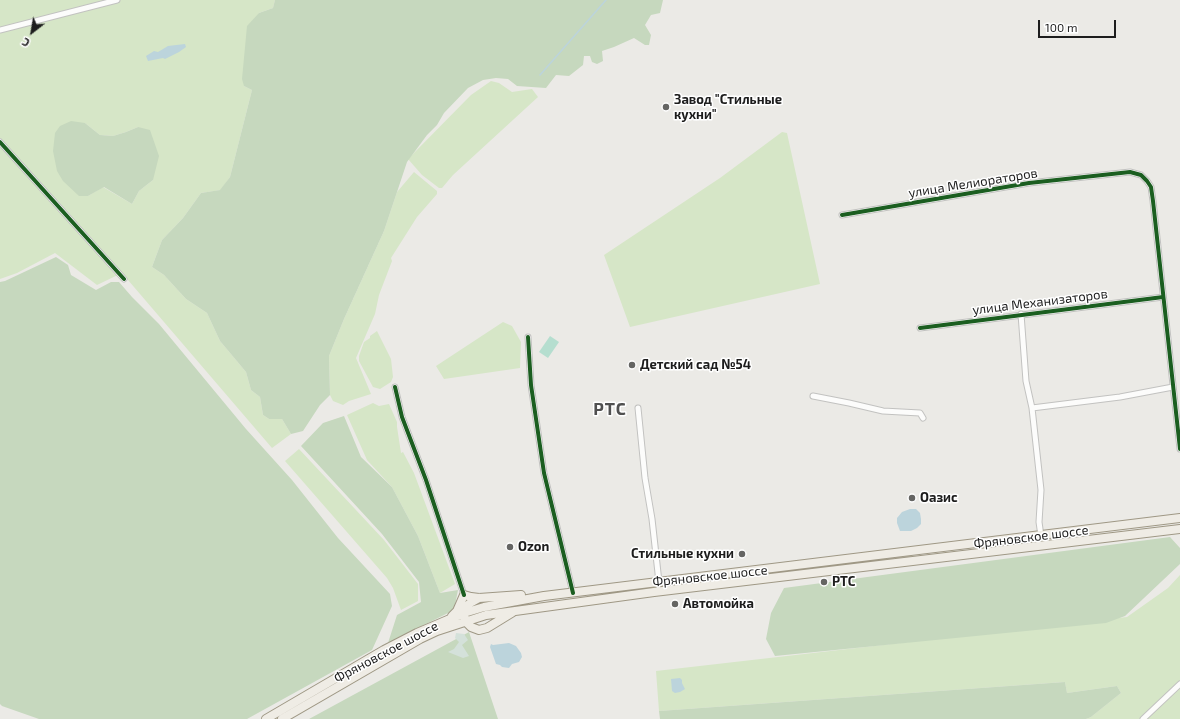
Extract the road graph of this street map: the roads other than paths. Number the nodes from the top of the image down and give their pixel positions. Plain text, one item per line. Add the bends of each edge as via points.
1 (117, 0) edge
2 (0, 30) edge
3 (0, 142) edge
4 (842, 215) dead end
5 (124, 279) dead end
6 (1163, 297) junction
7 (1022, 314) junction
8 (920, 328) dead end
9 (528, 337) dead end
10 (395, 387) dead end
11 (1172, 387) junction
12 (813, 396) dead end
13 (638, 408) dead end
14 (1032, 408) junction
15 (923, 418) dead end
16 (1180, 448) edge
17 (1180, 518) edge
18 (1180, 528) edge
19 (1040, 536) junction
20 (659, 582) junction
21 (573, 593) junction
22 (464, 595) junction
23 (544, 596) junction
24 (480, 598) junction
25 (516, 610) junction
26 (465, 617) junction
27 (447, 620) junction
28 (1180, 684) edge
29 (266, 719) edge
30 (282, 719) edge
31 (1142, 719) edge

1 - 2 street
3 - 5 street
4 - 6 street, улица Мелиораторов via 1029,183 1130,172 1141,175 1151,187
6 - 7 street, улица Механизаторов
6 - 11 street, улица Мелиораторов
7 - 8 street, улица Механизаторов
7 - 14 street via 1026,381
9 - 21 street via 531,385 544,473
10 - 22 street via 402,417
11 - 14 street via 1120,397
11 - 16 street, улица Мелиораторов
12 - 15 street via 882,411 920,413
13 - 20 street
14 - 19 street via 1041,490
17 - 19 main road, Фряновское шоссе
18 - 25 main road, Фряновское шоссе
19 - 20 main road, Фряновское шоссе
20 - 21 main road, Фряновское шоссе
21 - 23 main road, Фряновское шоссе
22 - 24 main road
22 - 26 main road
22 - 27 main road via 457,611
23 - 24 main road
23 - 26 main road, Фряновское шоссе via 484,607
24 - 26 main road via 466,607
25 - 26 main road, Фряновское шоссе
25 - 26 main road via 492,626 479,630 471,627
26 - 27 main road, Фряновское шоссе
26 - 30 main road, Фряновское шоссе
27 - 29 main road, Фряновское шоссе via 384,650
28 - 31 street

